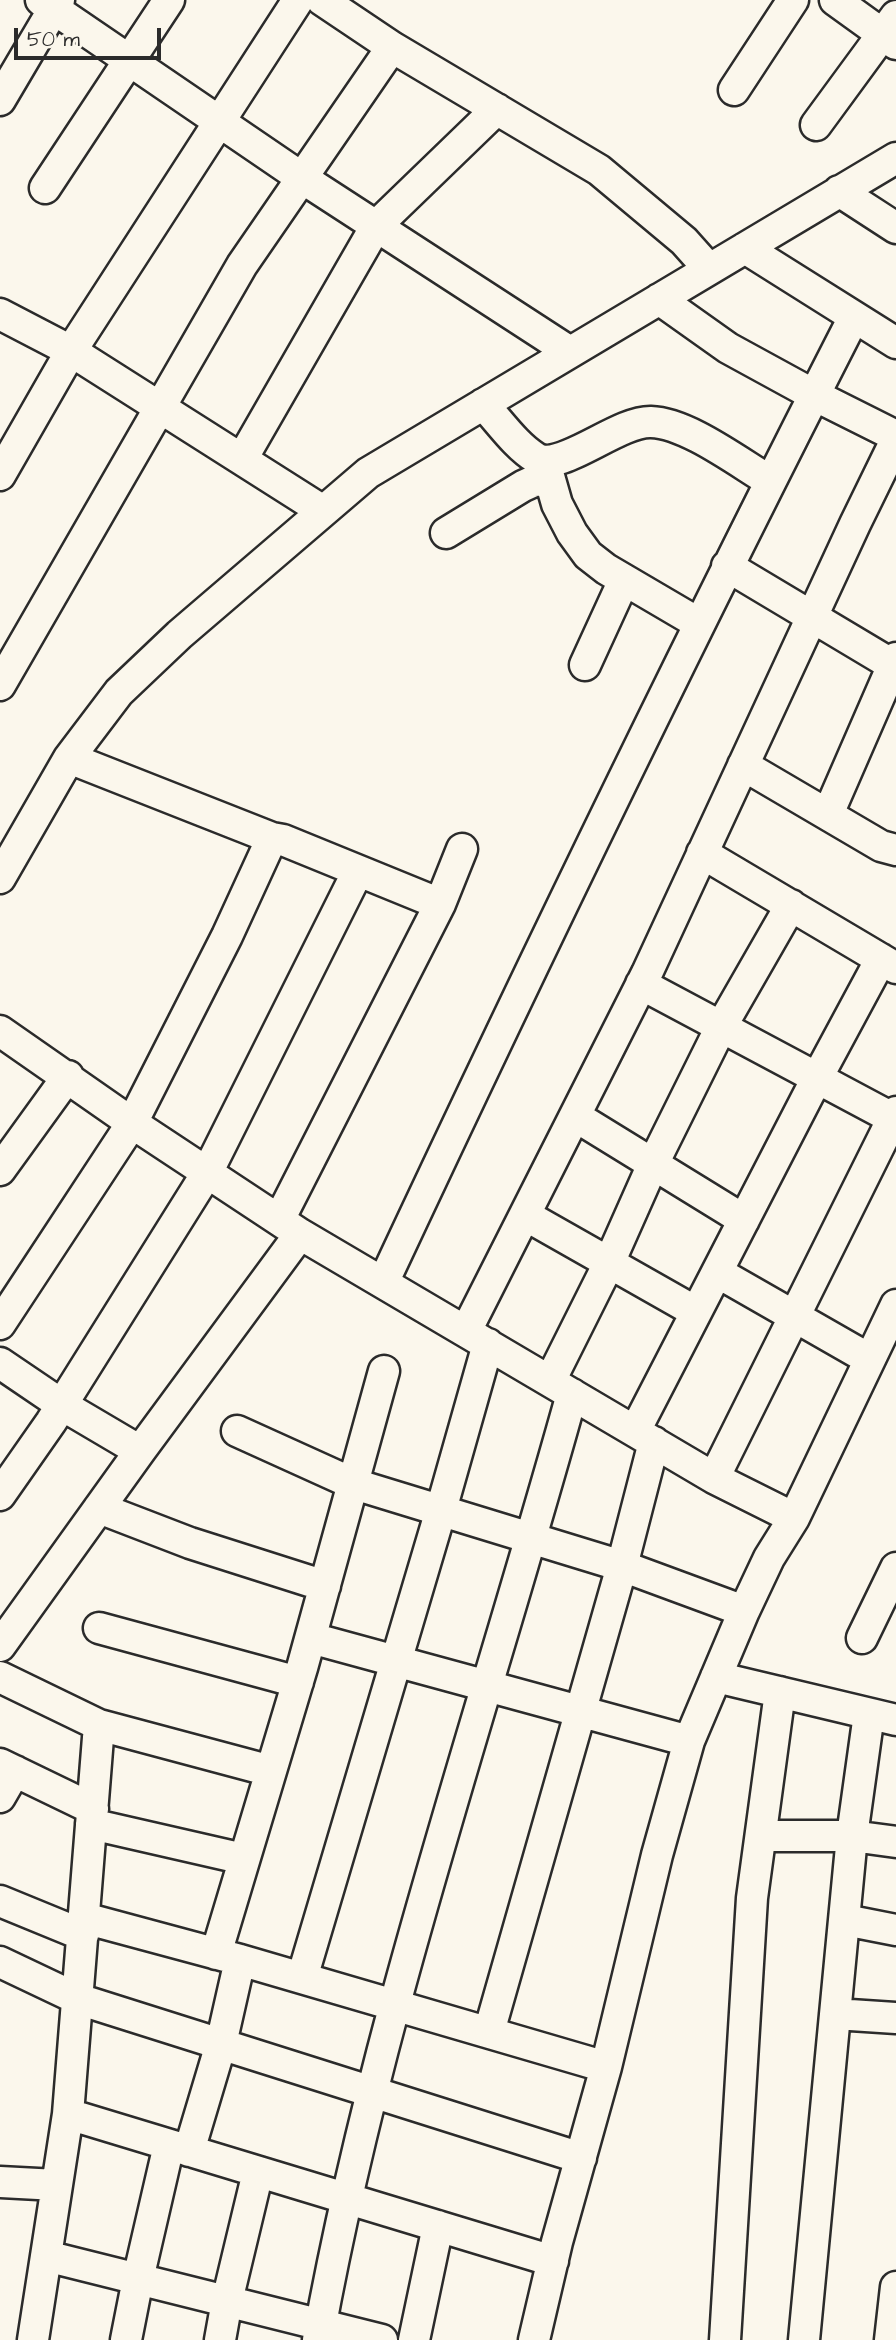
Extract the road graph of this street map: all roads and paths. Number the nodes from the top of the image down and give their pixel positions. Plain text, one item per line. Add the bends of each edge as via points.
1 (169, 0) edge
2 (298, 0) edge
3 (322, 0) edge
4 (793, 0) edge
5 (835, 0) edge
6 (52, 3) edge
7 (891, 31) edge
8 (392, 47) junction
9 (131, 61) junction
10 (734, 90) dead end
11 (0, 100) edge
12 (497, 110) junction
13 (219, 122) junction
14 (816, 125) dead end
15 (896, 158) edge
16 (302, 178) junction
17 (45, 188) dead end
18 (839, 191) junction
19 (376, 226) junction
20 (896, 228) edge
21 (746, 248) junction
22 (709, 269) junction
23 (659, 299) junction
24 (0, 314) edge
25 (854, 317) junction
26 (896, 343) edge
27 (71, 351) junction
28 (569, 352) junction
29 (814, 395) junction
30 (484, 404) junction
31 (160, 406) junction
32 (896, 438) edge
33 (242, 459) junction
34 (548, 471) junction
35 (0, 475) edge
36 (770, 481) junction
37 (323, 511) junction
38 (446, 533) dead end
39 (727, 566) junction
40 (624, 580) junction
41 (812, 616) junction
42 (698, 623) junction
43 (895, 663) edge
44 (585, 665) dead end
45 (0, 685) edge
46 (69, 758) junction
47 (743, 765) junction
48 (828, 814) junction
49 (272, 838) junction
50 (463, 849) dead end
51 (896, 850) edge
52 (702, 853) junction
53 (358, 872) junction
54 (0, 878) edge
55 (440, 904) junction
56 (791, 905) junction
57 (888, 964) edge
58 (641, 984) junction
59 (722, 1027) junction
60 (0, 1031) edge
61 (68, 1076) junction
62 (817, 1078) junction
63 (575, 1116) junction
64 (895, 1117) edge
65 (132, 1123) junction
66 (653, 1164) junction
67 (0, 1170) edge
68 (207, 1173) junction
69 (525, 1215) junction
70 (744, 1220) junction
71 (290, 1227) junction
72 (609, 1263) junction
73 (717, 1272) junction
74 (383, 1283) junction
75 (896, 1305) edge
76 (696, 1312) junction
77 (795, 1315) junction
78 (0, 1324) edge
79 (477, 1338) junction
80 (869, 1359) junction
81 (0, 1363) edge
82 (384, 1371) dead end
83 (561, 1387) junction
84 (62, 1405) junction
85 (237, 1431) dead end
86 (645, 1436) junction
87 (140, 1451) junction
88 (714, 1478) junction
89 (354, 1484) junction
90 (0, 1495) edge
91 (99, 1508) junction
92 (441, 1510) junction
93 (794, 1518) junction
94 (533, 1537) junction
95 (622, 1566) junction
96 (896, 1567) edge
97 (325, 1586) junction
98 (744, 1611) junction
99 (99, 1628) dead end
100 (310, 1638) junction
101 (862, 1638) dead end
102 (0, 1646) edge
103 (395, 1662) junction
104 (0, 1677) edge
105 (716, 1677) junction
106 (298, 1682) junction
107 (486, 1686) junction
108 (780, 1692) junction
109 (580, 1712) junction
110 (882, 1717) edge
111 (99, 1725) junction
112 (689, 1741) junction
113 (271, 1771) junction
114 (5, 1777) edge
115 (92, 1816) junction
116 (761, 1836) junction
117 (852, 1836) junction
118 (896, 1842) edge
119 (244, 1860) junction
120 (0, 1900) edge
121 (845, 1920) junction
122 (83, 1926) junction
123 (896, 1930) edge
124 (228, 1957) junction
125 (0, 1962) edge
126 (302, 1978) junction
127 (78, 1999) junction
128 (395, 2005) junction
129 (835, 2014) junction
130 (896, 2018) edge
131 (489, 2032) junction
132 (221, 2044) junction
133 (607, 2067) junction
134 (372, 2092) junction
135 (68, 2114) junction
136 (179, 2148) junction
137 (581, 2158) junction
138 (258, 2172) junction
139 (0, 2182) edge
140 (57, 2185) junction
141 (346, 2198) junction
142 (438, 2226) junction
143 (46, 2256) junction
144 (553, 2261) junction
145 (138, 2279) junction
146 (896, 2287) edge
147 (227, 2301) junction
148 (320, 2332) edge
149 (33, 2340) edge
150 (126, 2340) edge
151 (220, 2340) edge
152 (382, 2340) edge
153 (414, 2340) edge
154 (534, 2340) edge
155 (725, 2340) edge
156 (804, 2340) edge
157 (890, 2340) edge

1 - 9 street
2 - 13 street
3 - 8 street
4 - 10 street
5 - 7 street
6 - 9 street
6 - 11 street
7 - 14 street
8 - 12 street
8 - 16 street
9 - 13 street
9 - 17 street
12 - 19 street
12 - 22 street via 599,170
13 - 16 street
13 - 27 street
15 - 18 street
16 - 19 street
16 - 31 street via 242,265
18 - 20 street
18 - 21 street
19 - 28 street
19 - 33 street
21 - 22 street
21 - 25 street
22 - 23 street
23 - 28 street
23 - 29 street via 728,348
24 - 27 street
25 - 26 street
25 - 29 street
27 - 31 street
27 - 35 street
28 - 30 street
29 - 32 street
29 - 36 street
30 - 34 street
30 - 37 street via 368,473
31 - 33 street
31 - 45 street
32 - 41 street
33 - 37 street
34 - 36 street via 617,430 651,422 677,426
34 - 38 street
34 - 40 street via 557,504 572,533 588,555
36 - 39 street
37 - 46 street via 119,692
39 - 41 street
39 - 42 street
40 - 42 street
40 - 44 street
41 - 43 street
41 - 47 street
42 - 74 street
43 - 48 street
46 - 49 street
46 - 54 street
47 - 48 street
47 - 52 street
48 - 51 street
49 - 53 street
49 - 65 street via 228,936
50 - 55 street
52 - 56 street
52 - 58 street
53 - 55 street
53 - 68 street
55 - 71 street
56 - 57 street
56 - 59 street
57 - 62 street
58 - 59 street
58 - 63 street
59 - 62 street
59 - 66 street
60 - 61 street
61 - 65 street
61 - 67 street
62 - 64 street
62 - 70 street
63 - 66 street
63 - 69 street
64 - 77 street
65 - 68 street
65 - 78 street
66 - 70 street
66 - 72 street
68 - 71 street
68 - 84 street
69 - 72 street
69 - 79 street
70 - 73 street
71 - 74 street
71 - 87 street
72 - 76 street
72 - 83 street
73 - 76 street
73 - 77 street
74 - 79 street
75 - 80 street
76 - 86 street
77 - 80 street
77 - 88 street
79 - 83 street
79 - 92 street
80 - 93 street
81 - 84 street
82 - 89 street
83 - 86 street
83 - 94 street
84 - 87 street
84 - 90 street
85 - 89 street
86 - 88 street
86 - 95 street
87 - 91 street
88 - 93 street
89 - 92 street
89 - 97 street
91 - 97 street
91 - 102 street
92 - 94 street
92 - 103 street
93 - 98 street
94 - 95 street
94 - 107 street
95 - 98 street
95 - 109 street
96 - 101 street
97 - 100 street
98 - 105 street
99 - 106 street
100 - 103 street
100 - 106 street
103 - 107 street
103 - 126 street
104 - 111 street
105 - 108 street
105 - 112 street
106 - 113 street
107 - 109 street
107 - 128 street
108 - 110 street
108 - 116 street
109 - 112 street
109 - 131 street
110 - 117 street
111 - 113 street
111 - 115 street
112 - 133 street
113 - 119 street
114 - 115 street
115 - 119 street
115 - 122 street
116 - 117 street
116 - 155 street via 752,1898
117 - 118 street
117 - 121 street
119 - 124 street
120 - 122 street
121 - 123 street
121 - 129 street
122 - 124 street
122 - 127 street
124 - 126 street
124 - 132 street
125 - 127 street
126 - 128 street
127 - 132 street
127 - 135 street
128 - 131 street
128 - 134 street
129 - 130 street
129 - 156 street
131 - 133 street
132 - 134 street
132 - 136 street
133 - 137 street
134 - 137 street
134 - 141 street
135 - 136 street
135 - 140 street
136 - 138 street
136 - 145 street
137 - 144 street
138 - 141 street
138 - 147 street
139 - 140 street
140 - 143 street
141 - 142 street
141 - 148 street
142 - 144 street
142 - 153 street
143 - 145 street
143 - 149 street
144 - 154 street
145 - 147 street
145 - 150 street
146 - 157 street
147 - 148 street
147 - 151 street
148 - 152 street

